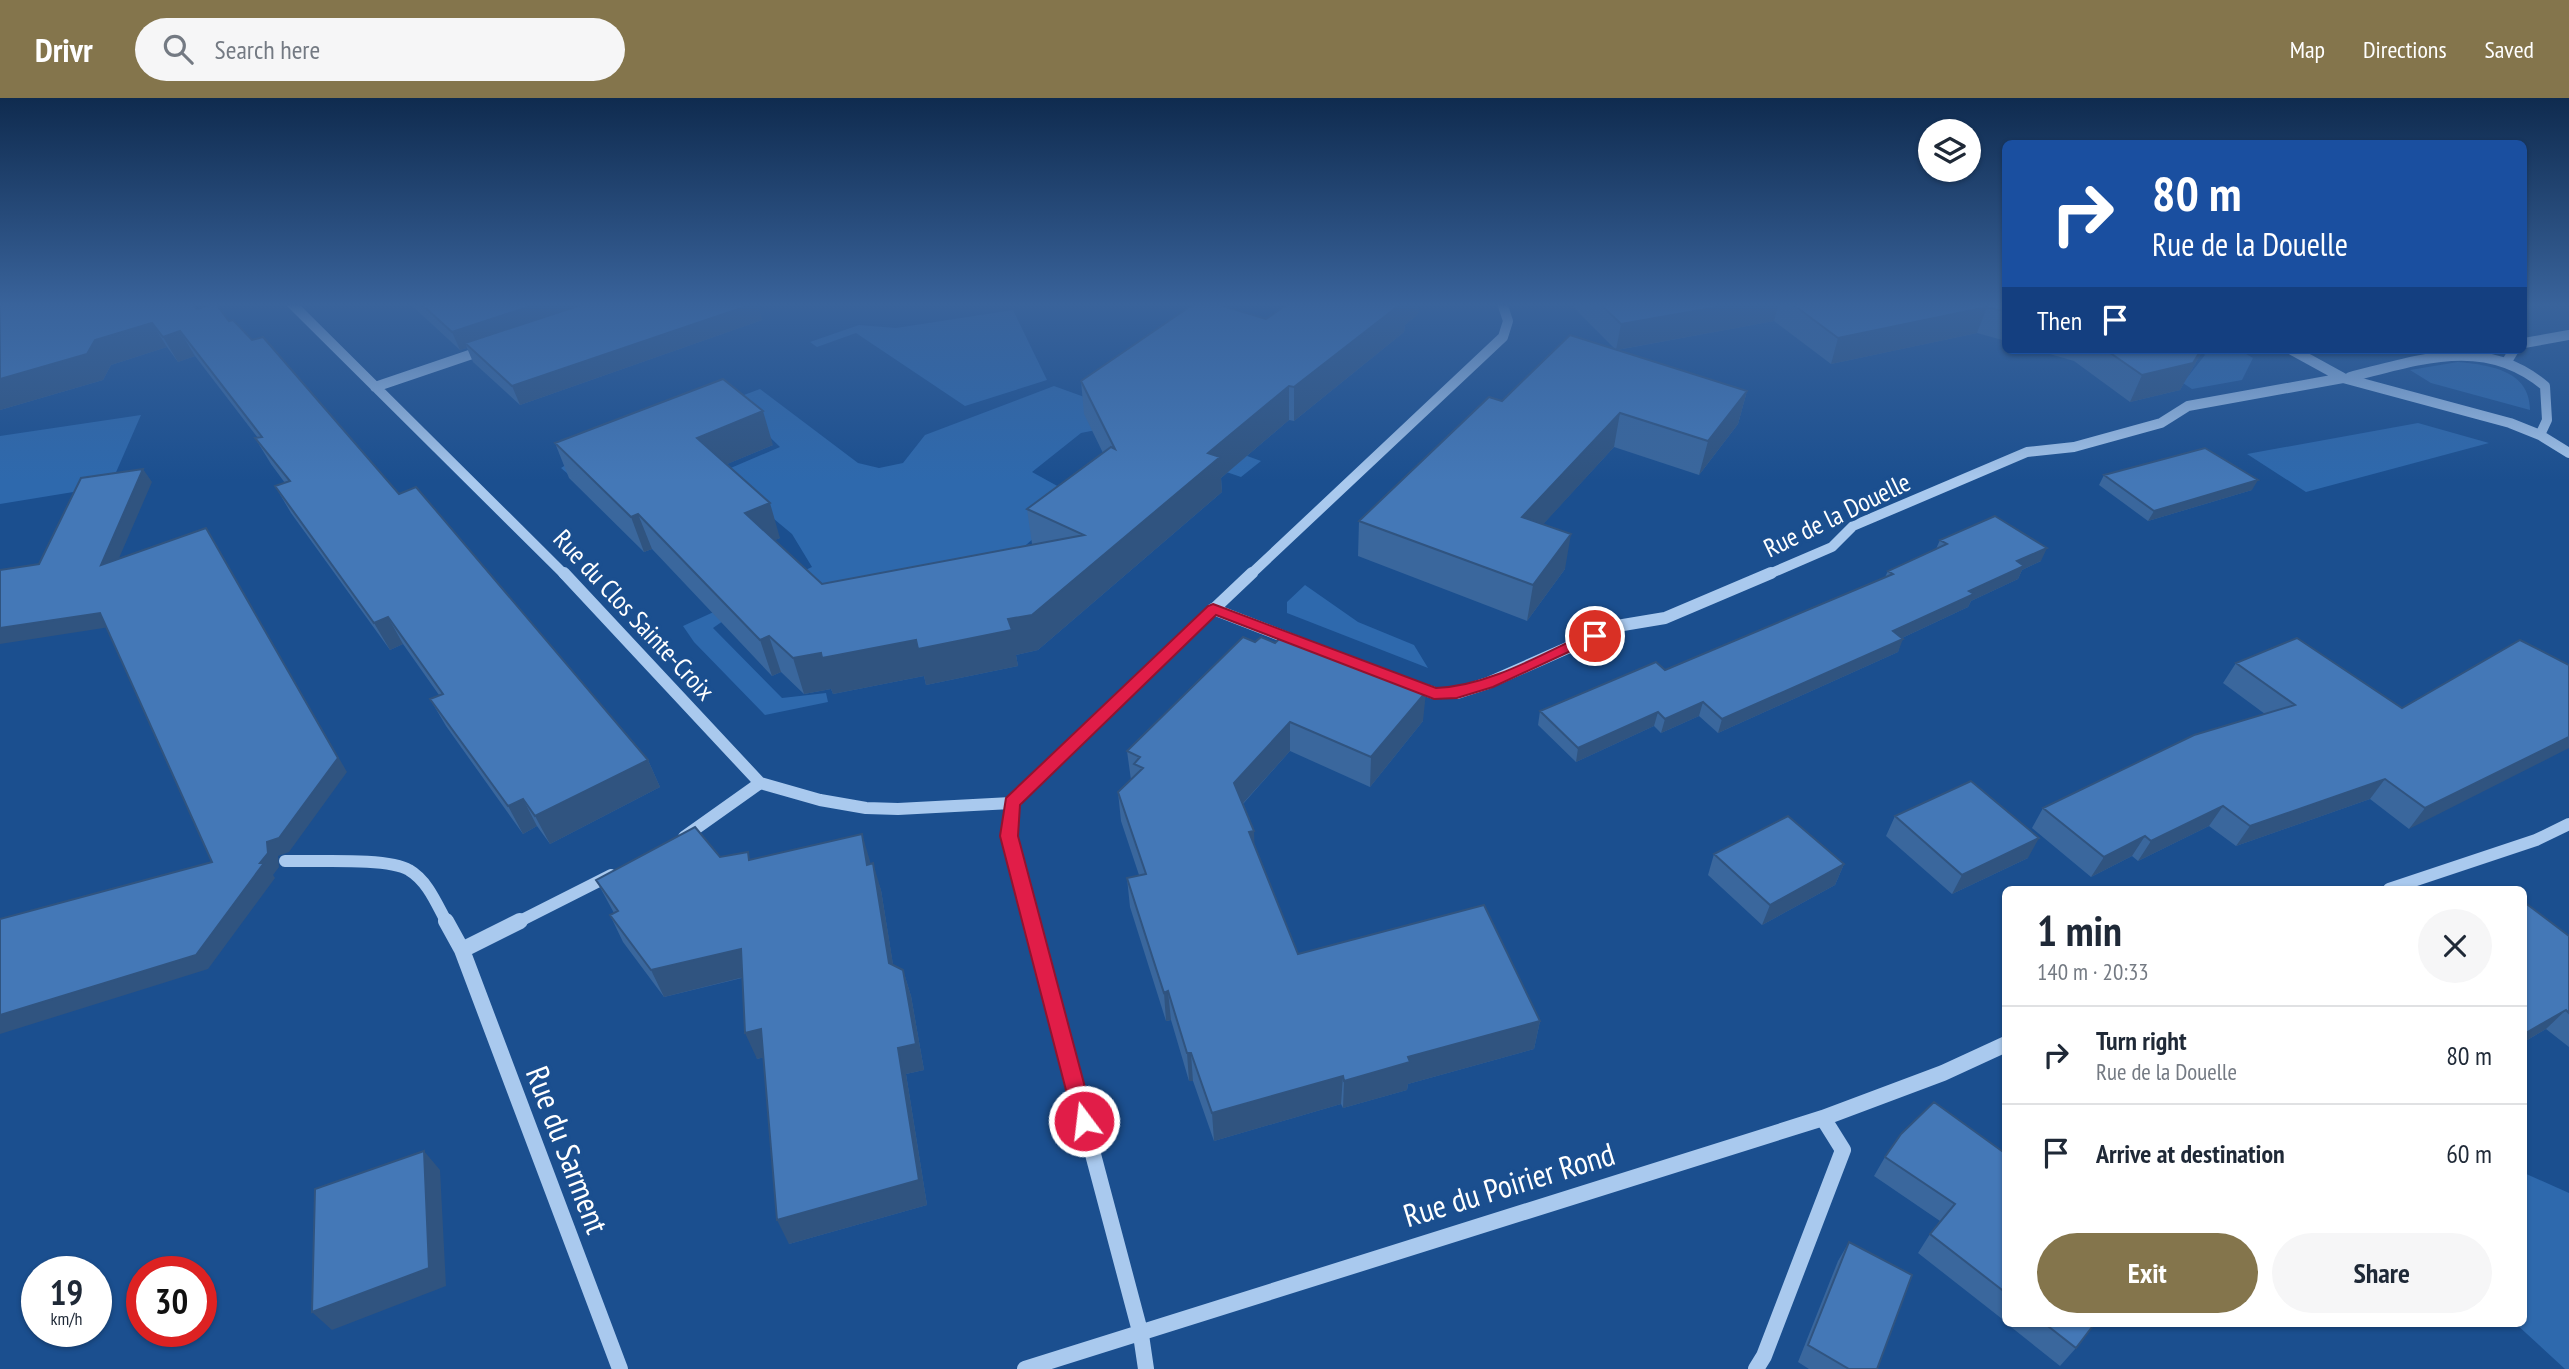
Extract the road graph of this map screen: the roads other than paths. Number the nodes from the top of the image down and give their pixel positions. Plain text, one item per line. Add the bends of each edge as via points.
1 (350, 362) edge
2 (448, 362) edge
3 (1476, 362) edge
4 (2314, 362) edge
5 (2408, 362) edge
6 (2503, 362) edge
7 (2506, 363) joint
8 (2343, 378) junction
9 (375, 387) junction
10 (2540, 435) junction
11 (2569, 453) edge
12 (1213, 609) junction
13 (1313, 648) edge
14 (1387, 677) edge
15 (760, 783) junction
16 (1012, 803) junction
17 (2569, 824) edge
18 (675, 842) edge
19 (285, 861) dead end
20 (626, 867) edge
21 (2398, 886) edge
22 (462, 950) junction
23 (2002, 1046) edge
24 (1823, 1118) junction
25 (1141, 1335) junction
26 (620, 1369) edge
27 (1025, 1369) edge
28 (1146, 1369) edge
29 (1756, 1369) edge

1 - 9 street, Rue du Clos Sainte-Croix
2 - 9 street
3 - 12 street
4 - 8 street
5 - 8 street
6 - 7 street
7 - 10 street via 2545,386 2547,420
8 - 10 street, Rue de la Douelle
8 - 14 street, Rue de la Douelle via 2188,407 2161,423 2074,447 2027,452 1853,526 1832,547 1665,618 1617,626 1457,693 1434,694
9 - 15 street, Rue du Clos Sainte-Croix via 547,555
10 - 11 street, Rue de la Douelle
12 - 13 street
12 - 16 street
15 - 16 street, Rue du Clos Sainte-Croix via 807,798 882,809
15 - 18 street via 699,830
16 - 25 street via 1009,836
17 - 21 street via 2536,840
19 - 22 street, Rue du Sarment via 378,863 408,869 425,884
20 - 22 street
22 - 26 street, Rue du Sarment
23 - 24 street, Rue du Poirier Rond
24 - 25 street, Rue du Poirier Rond
24 - 29 street via 1843,1150
25 - 27 street, Rue du Poirier Rond
25 - 28 street

